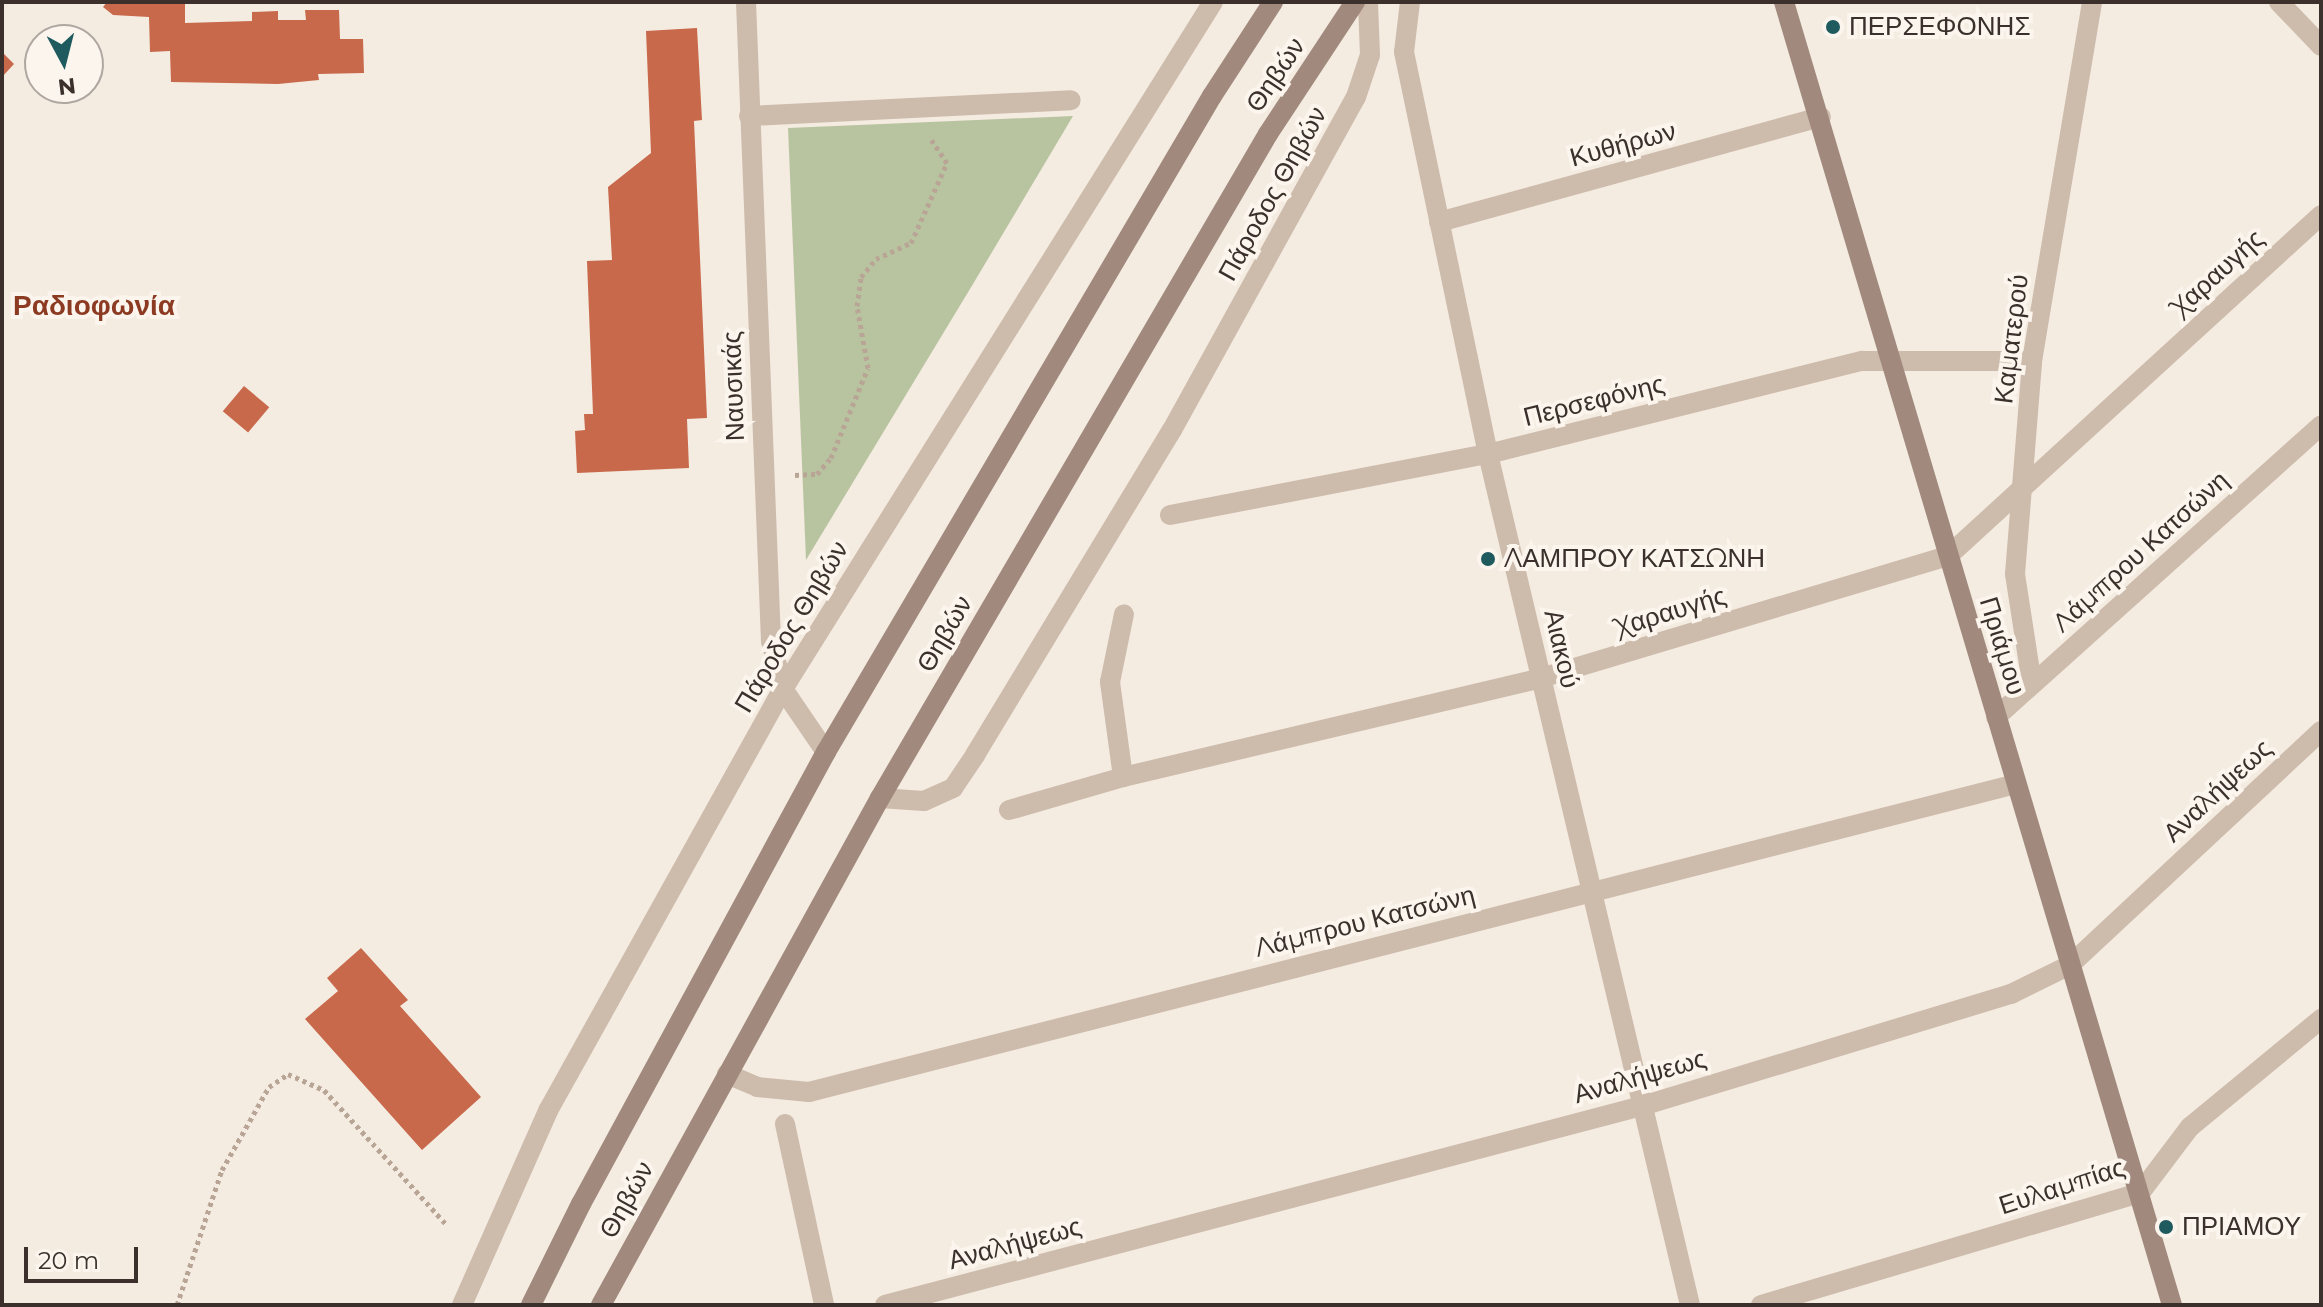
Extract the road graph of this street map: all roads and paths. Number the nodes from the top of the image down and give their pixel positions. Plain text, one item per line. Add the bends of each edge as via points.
1 (746, 2) edge
2 (1213, 2) edge
3 (1273, 2) edge
4 (1355, 2) edge
5 (1368, 2) edge
6 (1410, 2) edge
7 (1784, 2) edge
8 (2092, 2) edge
9 (2279, 2) edge
10 (2321, 46) edge
11 (1071, 100) dead end
12 (903, 108) junction
13 (749, 116) junction
14 (1821, 117) junction
15 (2321, 215) edge
16 (1439, 222) junction
17 (1888, 358) junction
18 (2032, 361) junction
19 (2321, 425) edge
20 (1488, 454) junction
21 (795, 475) dead end
22 (2024, 485) junction
23 (1170, 515) dead end
24 (1948, 556) junction
25 (1124, 614) dead end
26 (1541, 678) junction
27 (2032, 684) junction
28 (783, 689) junction
29 (1996, 717) junction
30 (2321, 731) edge
31 (826, 752) junction
32 (1123, 777) junction
33 (2016, 784) junction
34 (880, 798) junction
35 (1009, 810) dead end
36 (1593, 890) junction
37 (2070, 965) junction
38 (2321, 1019) edge
39 (727, 1074) junction
40 (1642, 1106) junction
41 (785, 1124) dead end
42 (2140, 1193) junction
43 (447, 1225) dead end
44 (177, 1305) edge
45 (462, 1305) edge
46 (531, 1305) edge
47 (601, 1305) edge
48 (824, 1305) edge
49 (885, 1305) edge
50 (1690, 1305) edge
51 (1761, 1305) edge
52 (2172, 1305) edge

1 - 13 street, Ναυσικάς
2 - 28 street, Πάροδος Θηβών
3 - 31 main road, Θηβών via 1212,96
4 - 34 main road, Θηβών via 1268,134
5 - 34 street, Πάροδος Θηβών via 1370,55 1356,97 1172,430 975,755 953,788 924,801
6 - 16 street, Αιακού via 1404,52
7 - 14 main road, Πριάμου
8 - 18 street, Καματερού
9 - 10 street
11 - 12 street
12 - 13 street
12 - 21 path via 947,163 911,243 876,259 861,277 857,306 868,368 831,458 817,474
13 - 28 street, Ναυσικάς via 771,641
14 - 16 street, Κυθήρων
14 - 17 main road, Πριάμου
15 - 22 street, Χαραυγής
16 - 20 street, Αιακού
17 - 18 street, Περσεφόνης
17 - 20 street, Περσεφόνης
17 - 24 main road, Πριάμου
18 - 22 street, Καματερού
19 - 27 street, Λάμπρου Κατσώνη
20 - 23 street, Περσεφόνης
20 - 26 street, Αιακού
22 - 24 street, Χαραυγής
22 - 27 street, Καματερού via 2015,574
24 - 26 street, Χαραυγής
24 - 29 main road, Πριάμου
25 - 32 street via 1110,682
26 - 32 street, Χαραυγής
26 - 36 street, Αιακού
27 - 29 street, Λάμπρου Κατσώνη
28 - 31 street, Ναυσικάς
28 - 45 street, Πάροδος Θηβών via 549,1109
29 - 33 main road, Πριάμου
30 - 37 street, Αναλήψεως
31 - 46 main road, Θηβών
32 - 35 street, Χαραυγής
33 - 36 street, Λάμπρου Κατσώνη
33 - 37 main road, Πριάμου
34 - 39 main road, Θηβών
36 - 39 street, Λάμπρου Κατσώνη via 809,1092 757,1087
36 - 40 street, Αιακού
37 - 40 street, Αναλήψεως via 1973,1009
37 - 42 main road, Πριάμου
38 - 42 street, Ευλαμπίας via 2190,1127
39 - 47 main road, Θηβών
40 - 49 street, Αναλήψεως
40 - 50 street, Αιακού
41 - 48 street
42 - 51 street, Ευλαμπίας
42 - 52 main road, Πριάμου
43 - 44 path via 324,1090 288,1074 269,1087 222,1170

